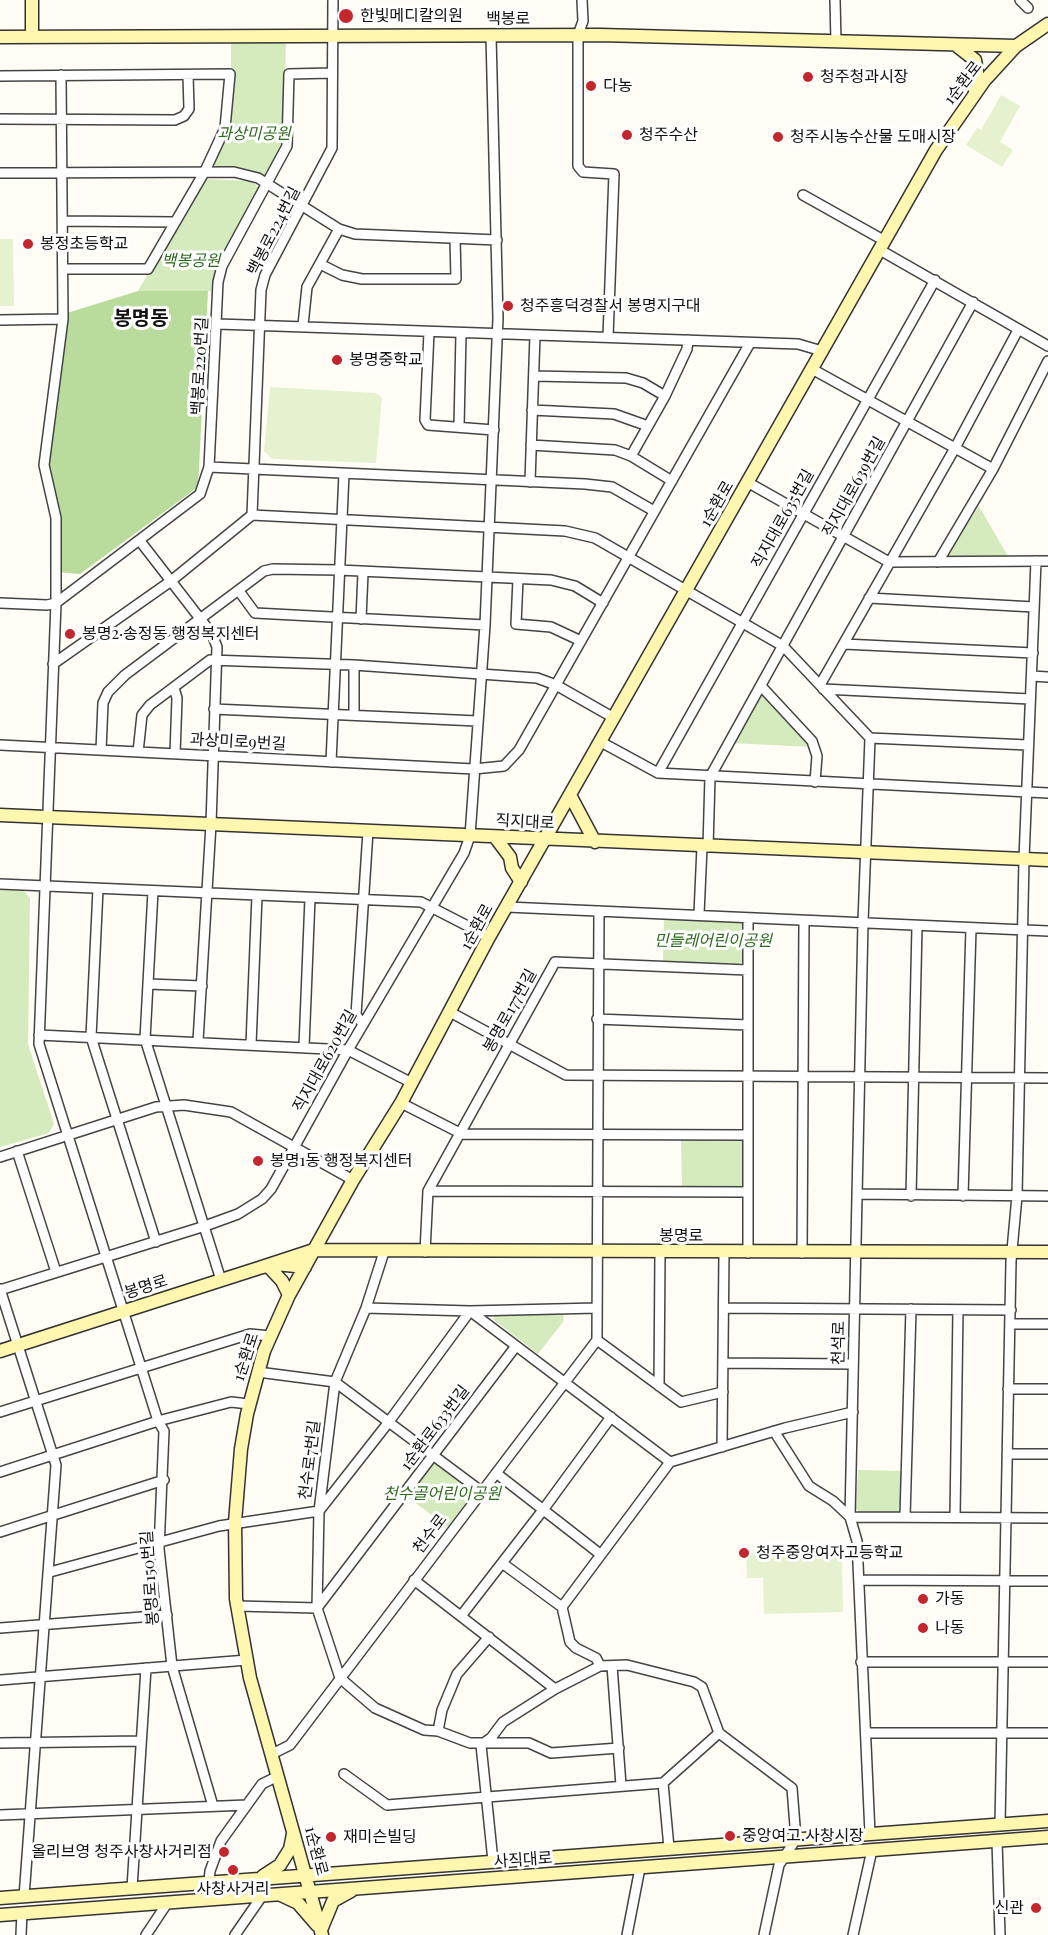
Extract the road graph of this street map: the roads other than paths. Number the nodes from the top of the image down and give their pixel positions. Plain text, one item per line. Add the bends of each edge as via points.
1 (32, 0) edge
2 (333, 0) edge
3 (582, 0) edge
4 (835, 0) edge
5 (1020, 0) edge
6 (1028, 8) dead end
7 (1048, 24) edge
8 (578, 35) junction
9 (333, 36) junction
10 (491, 36) junction
11 (0, 37) edge
12 (32, 37) junction
13 (836, 42) junction
14 (956, 45) junction
15 (1016, 46) junction
16 (333, 73) junction
17 (60, 75) junction
18 (188, 75) junction
19 (0, 76) edge
20 (974, 93) junction
21 (0, 119) edge
22 (62, 119) junction
23 (205, 171) junction
24 (0, 173) edge
25 (63, 173) junction
26 (267, 183) junction
27 (802, 195) dead end
28 (304, 204) junction
29 (63, 221) junction
30 (175, 222) junction
31 (339, 229) junction
32 (455, 239) junction
33 (497, 240) junction
34 (883, 246) junction
35 (320, 264) junction
36 (63, 269) junction
37 (935, 280) junction
38 (973, 302) junction
39 (63, 319) junction
40 (0, 320) edge
41 (218, 324) junction
42 (261, 324) junction
43 (303, 325) junction
44 (1018, 330) junction
45 (429, 332) junction
46 (461, 333) junction
47 (497, 333) junction
48 (535, 335) junction
49 (608, 337) junction
50 (688, 340) junction
51 (750, 343) junction
52 (1048, 346) edge
53 (822, 351) junction
54 (1048, 361) edge
55 (812, 369) junction
56 (534, 376) junction
57 (665, 396) junction
58 (866, 399) junction
59 (532, 410) junction
60 (908, 422) junction
61 (648, 426) junction
62 (459, 427) junction
63 (494, 430) junction
64 (531, 445) junction
65 (955, 448) junction
66 (631, 456) junction
67 (209, 467) junction
68 (993, 469) junction
69 (254, 470) junction
70 (344, 474) junction
71 (492, 480) junction
72 (672, 481) junction
73 (530, 482) junction
74 (749, 483) junction
75 (654, 511) junction
76 (804, 514) junction
77 (252, 515) junction
78 (342, 520) junction
79 (490, 528) junction
80 (843, 538) junction
81 (140, 541) junction
82 (628, 558) junction
83 (1036, 561) junction
84 (1048, 561) edge
85 (889, 562) junction
86 (938, 562) junction
87 (339, 570) junction
88 (363, 573) junction
89 (487, 579) junction
90 (518, 579) junction
91 (171, 581) junction
92 (239, 591) junction
93 (685, 592) junction
94 (869, 598) junction
95 (0, 603) edge
96 (56, 603) junction
97 (603, 603) junction
98 (1034, 607) junction
99 (338, 617) junction
100 (361, 619) junction
101 (201, 621) junction
102 (742, 623) junction
103 (485, 625) junction
104 (581, 641) junction
105 (844, 644) junction
106 (783, 646) junction
107 (1033, 653) junction
108 (217, 663) junction
109 (54, 664) junction
110 (337, 665) junction
111 (354, 665) junction
112 (482, 676) junction
113 (1032, 676) junction
114 (1048, 677) edge
115 (556, 685) junction
116 (761, 686) junction
117 (821, 687) junction
118 (174, 688) junction
119 (1030, 699) junction
120 (214, 709) junction
121 (333, 713) junction
122 (354, 714) junction
123 (614, 718) junction
124 (477, 721) junction
125 (870, 738) junction
126 (601, 742) junction
127 (0, 745) edge
128 (1028, 745) junction
129 (51, 747) junction
130 (101, 750) junction
131 (138, 752) junction
132 (175, 754) junction
133 (211, 756) junction
134 (331, 762) junction
135 (474, 769) junction
136 (658, 773) junction
137 (711, 777) junction
138 (815, 782) junction
139 (867, 784) junction
140 (1026, 792) junction
141 (1048, 793) edge
142 (570, 795) junction
143 (0, 815) edge
144 (48, 817) junction
145 (211, 824) junction
146 (368, 831) junction
147 (470, 836) junction
148 (495, 837) junction
149 (545, 839) junction
150 (595, 842) junction
151 (705, 847) junction
152 (866, 852) junction
153 (1024, 859) junction
154 (1048, 860) edge
155 (522, 882) junction
156 (0, 884) edge
157 (45, 886) junction
158 (98, 889) junction
159 (153, 891) junction
160 (208, 894) junction
161 (257, 896) junction
162 (310, 898) junction
163 (362, 900) junction
164 (432, 905) junction
165 (507, 907) junction
166 (599, 911) junction
167 (699, 914) junction
168 (748, 919) junction
169 (804, 921) junction
170 (863, 922) junction
171 (917, 926) junction
172 (970, 928) junction
173 (1022, 930) junction
174 (1048, 932) edge
175 (489, 937) junction
176 (598, 964) junction
177 (748, 970) junction
178 (148, 984) junction
179 (202, 986) junction
180 (450, 1012) junction
181 (597, 1019) junction
182 (363, 1024) junction
183 (748, 1025) junction
184 (39, 1035) junction
185 (92, 1037) junction
186 (145, 1039) junction
187 (198, 1041) junction
188 (251, 1044) junction
189 (508, 1044) junction
190 (304, 1047) junction
191 (348, 1050) junction
192 (597, 1076) junction
193 (749, 1077) junction
194 (802, 1077) junction
195 (861, 1077) junction
196 (968, 1077) junction
197 (914, 1078) junction
198 (1020, 1078) junction
199 (1048, 1078) edge
200 (412, 1083) junction
201 (401, 1103) junction
202 (166, 1107) junction
203 (117, 1120) junction
204 (462, 1134) junction
205 (596, 1134) junction
206 (68, 1135) junction
207 (748, 1136) junction
208 (295, 1147) junction
209 (17, 1151) junction
210 (0, 1157) edge
211 (353, 1180) junction
212 (428, 1191) junction
213 (596, 1192) junction
214 (748, 1192) junction
215 (858, 1194) junction
216 (911, 1196) junction
217 (963, 1196) junction
218 (1017, 1196) junction
219 (1048, 1196) edge
220 (205, 1226) junction
221 (156, 1242) junction
222 (314, 1250) junction
223 (596, 1251) junction
224 (384, 1252) junction
225 (425, 1252) junction
226 (724, 1252) junction
227 (802, 1252) junction
228 (1014, 1252) junction
229 (1048, 1252) edge
230 (660, 1253) junction
231 (748, 1253) junction
232 (856, 1253) junction
233 (106, 1257) junction
234 (264, 1267) junction
235 (304, 1267) junction
236 (56, 1272) junction
237 (221, 1280) junction
238 (0, 1289) edge
239 (289, 1295) junction
240 (366, 1308) junction
241 (597, 1308) junction
242 (725, 1308) junction
243 (855, 1309) junction
244 (911, 1309) junction
245 (957, 1310) junction
246 (1011, 1310) junction
247 (470, 1311) junction
248 (124, 1312) junction
249 (1010, 1324) junction
250 (1048, 1324) edge
251 (270, 1336) junction
252 (597, 1340) junction
253 (18, 1345) junction
254 (516, 1346) junction
255 (0, 1351) edge
256 (724, 1363) junction
257 (854, 1364) junction
258 (141, 1368) junction
259 (258, 1372) junction
260 (564, 1381) junction
261 (334, 1382) junction
262 (659, 1386) junction
263 (1008, 1389) junction
264 (1048, 1389) edge
265 (723, 1392) junction
266 (36, 1401) junction
267 (249, 1404) junction
268 (0, 1412) edge
269 (853, 1412) junction
270 (611, 1417) junction
271 (158, 1421) junction
272 (388, 1423) junction
273 (774, 1431) junction
274 (722, 1447) junction
275 (1007, 1454) junction
276 (1048, 1454) edge
277 (52, 1456) junction
278 (434, 1457) junction
279 (670, 1462) junction
280 (0, 1472) edge
281 (496, 1473) junction
282 (164, 1480) junction
283 (482, 1491) junction
284 (543, 1510) junction
285 (319, 1511) junction
286 (53, 1515) junction
287 (850, 1517) junction
288 (905, 1517) junction
289 (956, 1517) junction
290 (1048, 1518) edge
291 (1006, 1519) junction
292 (235, 1522) junction
293 (0, 1532) edge
294 (159, 1540) junction
295 (600, 1554) junction
296 (502, 1563) junction
297 (50, 1572) junction
298 (414, 1580) junction
299 (858, 1580) junction
300 (1006, 1581) junction
301 (1048, 1581) edge
302 (237, 1606) junction
303 (562, 1607) junction
304 (317, 1608) junction
305 (167, 1615) junction
306 (461, 1616) junction
307 (46, 1624) junction
308 (0, 1628) edge
309 (489, 1637) junction
310 (246, 1660) junction
311 (861, 1662) junction
312 (1048, 1662) edge
313 (1004, 1663) junction
314 (172, 1666) junction
315 (600, 1666) junction
316 (612, 1666) junction
317 (146, 1668) junction
318 (42, 1677) junction
319 (339, 1678) junction
320 (0, 1680) edge
321 (555, 1689) junction
322 (438, 1731) junction
323 (719, 1733) junction
324 (866, 1733) junction
325 (1002, 1733) junction
326 (1048, 1733) edge
327 (37, 1742) junction
328 (141, 1742) junction
329 (0, 1743) edge
330 (482, 1745) junction
331 (619, 1748) junction
332 (272, 1755) junction
333 (344, 1774) dead end
334 (278, 1776) junction
335 (663, 1783) junction
336 (621, 1785) junction
337 (486, 1797) junction
338 (247, 1805) junction
339 (213, 1806) junction
340 (137, 1809) junction
341 (31, 1814) junction
342 (0, 1815) edge
343 (1048, 1821) edge
344 (1000, 1825) junction
345 (293, 1830) junction
346 (870, 1834) junction
347 (1048, 1837) edge
348 (997, 1841) junction
349 (669, 1848) junction
350 (789, 1848) junction
351 (872, 1850) junction
352 (493, 1861) junction
353 (640, 1868) junction
354 (305, 1874) junction
355 (253, 1878) junction
356 (209, 1882) junction
357 (132, 1888) junction
358 (355, 1889) junction
359 (310, 1892) junction
360 (280, 1894) junction
361 (262, 1896) junction
362 (24, 1897) junction
363 (0, 1899) edge
364 (168, 1902) junction
365 (22, 1913) junction
366 (0, 1915) edge
367 (321, 1933) edge
368 (21, 1935) edge
369 (146, 1935) edge
370 (235, 1935) edge
371 (627, 1935) edge
372 (764, 1935) edge
373 (853, 1935) edge
374 (1000, 1935) edge

1 - 12 street
2 - 9 street, 백봉로224번길
3 - 8 street via 583,21
4 - 13 street
5 - 6 street
7 - 15 street, 1순환로
8 - 10 street, 백봉로
8 - 13 street, 백봉로
8 - 49 street via 578,166 583,172 614,174
9 - 10 street, 백봉로
9 - 12 street, 백봉로
9 - 16 street, 백봉로224번길
10 - 33 street
11 - 12 street, 백봉로
13 - 14 street, 백봉로
14 - 15 street, 백봉로
14 - 20 street via 975,60
15 - 20 street, 1순환로
16 - 26 street, 백봉로220번길 via 289,75 287,146
16 - 28 street, 백봉로224번길 via 332,148
17 - 18 street
17 - 19 street
17 - 22 street, 봉명로150번길
18 - 22 street via 189,109 175,120
18 - 23 street via 230,75 225,128
20 - 34 street, 1순환로 via 936,150
21 - 22 street
22 - 25 street, 봉명로150번길
23 - 25 street
23 - 26 street via 248,174
23 - 30 street
24 - 25 street
25 - 29 street, 봉명로150번길
26 - 28 street
26 - 41 street, 백봉로220번길 via 222,266
27 - 34 street
28 - 31 street
28 - 42 street, 백봉로224번길 via 265,275
29 - 30 street
29 - 36 street, 봉명로150번길
30 - 36 street via 147,269
31 - 32 street via 371,237
31 - 35 street
32 - 33 street
32 - 35 street via 456,279 362,279
33 - 47 street
34 - 37 street
34 - 53 street, 1순환로
35 - 43 street via 307,287
36 - 39 street, 봉명로150번길
37 - 38 street
37 - 58 street, 직지대로635번길
38 - 44 street
38 - 60 street, 직지대로639번길
39 - 40 street
39 - 96 street, 봉명로150번길 via 44,465 56,518
41 - 42 street
41 - 67 street, 백봉로220번길
42 - 43 street
42 - 69 street, 백봉로224번길
43 - 45 street
44 - 52 street
44 - 65 street
45 - 46 street
45 - 62 street via 425,420 428,425
46 - 47 street
46 - 62 street
47 - 48 street
47 - 63 street
48 - 49 street
48 - 56 street
49 - 50 street
50 - 51 street
50 - 57 street
51 - 53 street via 798,344
51 - 72 street, 과상미로9번길
53 - 55 street, 1순환로
54 - 68 street
55 - 58 street
55 - 74 street, 1순환로
56 - 57 street via 626,378
56 - 59 street
57 - 61 street
58 - 60 street
58 - 76 street, 직지대로635번길
59 - 61 street via 614,414
59 - 64 street
60 - 65 street
60 - 80 street, 직지대로639번길
61 - 66 street
62 - 63 street
63 - 71 street
64 - 66 street via 603,448
64 - 73 street
65 - 68 street
65 - 85 street
66 - 72 street
67 - 69 street
67 - 81 street, 백봉로220번길 via 200,494
68 - 86 street
69 - 70 street
69 - 77 street, 백봉로224번길
70 - 71 street
70 - 78 street
71 - 73 street
71 - 79 street
72 - 75 street, 과상미로9번길
73 - 75 street via 612,487
74 - 76 street
74 - 93 street, 1순환로
75 - 82 street, 과상미로9번길
76 - 80 street
76 - 102 street, 직지대로635번길
77 - 78 street
77 - 91 street
78 - 79 street
78 - 87 street
79 - 82 street via 580,533
79 - 89 street
80 - 85 street
80 - 106 street, 직지대로639번길
81 - 91 street
81 - 96 street, 백봉로220번길
82 - 93 street
82 - 97 street, 과상미로9번길
83 - 84 street
83 - 86 street
83 - 98 street
85 - 86 street
85 - 94 street
87 - 88 street
87 - 92 street via 273,569 264,571
87 - 99 street
88 - 89 street
88 - 100 street
89 - 90 street
89 - 103 street
90 - 97 street via 563,582
90 - 104 street via 516,624 561,630
91 - 101 street
91 - 109 street
92 - 99 street via 255,613
92 - 101 street
93 - 102 street
93 - 123 street, 1순환로
94 - 98 street
94 - 105 street
95 - 96 street
96 - 109 street, 봉명로150번길
97 - 104 street, 과상미로9번길
98 - 107 street
99 - 100 street
99 - 110 street
100 - 103 street
101 - 108 street via 217,647
101 - 130 street via 125,675 108,692 102,703
102 - 106 street
102 - 136 street, 직지대로635번길
103 - 112 street
104 - 115 street, 과상미로9번길
105 - 107 street
105 - 117 street
106 - 116 street, 직지대로639번길
106 - 117 street
107 - 113 street
108 - 110 street
108 - 118 street via 210,660
108 - 120 street
109 - 129 street, 봉명로150번길
110 - 111 street
110 - 121 street
111 - 112 street
111 - 122 street
112 - 115 street via 537,678
112 - 124 street
113 - 114 street
113 - 119 street
115 - 123 street
115 - 135 street, 과상미로9번길 via 514,758 504,766
116 - 137 street, 직지대로639번길
116 - 138 street via 816,748
117 - 119 street
117 - 125 street
118 - 131 street via 150,705 142,716
118 - 132 street
119 - 128 street
120 - 121 street
120 - 133 street
121 - 122 street
121 - 134 street
122 - 124 street
123 - 126 street, 1순환로
124 - 135 street
125 - 128 street
125 - 139 street, 천석로
126 - 136 street
126 - 142 street, 1순환로
127 - 129 street, 과상미로9번길
128 - 140 street
129 - 130 street, 과상미로9번길
129 - 144 street, 봉명로150번길
130 - 131 street, 과상미로9번길
131 - 132 street, 과상미로9번길
132 - 133 street, 과상미로9번길
133 - 134 street, 과상미로9번길
133 - 145 street
134 - 135 street, 과상미로9번길
135 - 147 street
136 - 137 street
137 - 138 street
137 - 151 street, 직지대로639번길
138 - 139 street
139 - 140 street
139 - 152 street, 천석로
140 - 141 street
140 - 153 street
142 - 149 street, 1순환로
142 - 150 street
143 - 144 street, 직지대로
144 - 145 street, 직지대로
144 - 157 street, 봉명로150번길
145 - 146 street, 직지대로
145 - 160 street
146 - 147 street, 직지대로
146 - 163 street
147 - 148 street, 직지대로
147 - 164 street, 직지대로620번길
148 - 149 street, 직지대로
148 - 155 street
149 - 150 street, 직지대로
149 - 155 street, 1순환로
150 - 151 street, 직지대로
151 - 152 street, 직지대로
151 - 167 street, 직지대로639번길
152 - 153 street, 직지대로
152 - 170 street, 천석로
153 - 154 street, 직지대로
153 - 173 street
155 - 165 street, 1순환로
156 - 157 street
157 - 158 street
157 - 184 street, 봉명로150번길
158 - 159 street
158 - 185 street
159 - 160 street
159 - 178 street
160 - 161 street
160 - 179 street
161 - 162 street
161 - 188 street
162 - 163 street
162 - 190 street
163 - 164 street
163 - 182 street via 356,1015
164 - 175 street
164 - 182 street, 직지대로620번길
165 - 166 street
165 - 175 street, 1순환로
166 - 167 street
166 - 176 street
167 - 168 street
168 - 169 street
168 - 177 street
169 - 170 street
169 - 194 street
170 - 171 street
170 - 195 street, 천석로
171 - 172 street
171 - 197 street
172 - 173 street
172 - 196 street
173 - 174 street
173 - 198 street
175 - 180 street, 1순환로
176 - 177 street, 봉명로177번길
176 - 181 street
176 - 189 street, 봉명로177번길 via 555,962
177 - 183 street
178 - 179 street
178 - 186 street
179 - 187 street
180 - 189 street
180 - 200 street, 1순환로
181 - 183 street
181 - 192 street
182 - 191 street, 직지대로620번길
183 - 193 street
184 - 185 street
184 - 206 street, 봉명로150번길
185 - 186 street
185 - 203 street
186 - 187 street
186 - 202 street
187 - 188 street
188 - 190 street
189 - 192 street via 566,1075
189 - 204 street, 봉명로177번길
190 - 191 street
191 - 200 street
191 - 208 street, 직지대로620번길
192 - 193 street
192 - 205 street
193 - 194 street
193 - 207 street
194 - 195 street
194 - 227 street
195 - 197 street
195 - 215 street, 천석로
196 - 197 street
196 - 198 street
196 - 217 street
197 - 216 street
198 - 199 street
198 - 218 street
200 - 201 street, 1순환로
201 - 204 street
201 - 211 street, 1순환로
202 - 203 street
202 - 208 street via 184,1105 231,1112
202 - 220 street
203 - 206 street
203 - 221 street
204 - 205 street
204 - 212 street, 봉명로177번길
205 - 207 street
205 - 213 street
206 - 209 street
206 - 233 street, 봉명로150번길
207 - 214 street
208 - 211 street
208 - 220 street, 직지대로620번길 via 262,1199 238,1215
209 - 210 street
209 - 236 street
211 - 222 street, 1순환로
212 - 213 street
212 - 225 street, 봉명로177번길
213 - 214 street
213 - 223 street
214 - 231 street
215 - 216 street
215 - 232 street, 천석로
216 - 217 street
217 - 218 street
218 - 219 street
218 - 228 street
220 - 221 street, 직지대로620번길
220 - 237 street
221 - 233 street, 직지대로620번길
222 - 224 street, 봉명로
222 - 234 street, 봉명로
222 - 235 street, 1순환로
223 - 225 street, 봉명로
223 - 230 street, 봉명로
223 - 241 street
224 - 225 street, 봉명로
224 - 240 street, 천수로7번길
226 - 230 street, 봉명로
226 - 231 street, 봉명로
226 - 242 street
227 - 231 street, 봉명로
227 - 232 street, 봉명로
228 - 229 street, 봉명로
228 - 232 street, 봉명로
228 - 246 street
230 - 262 street
232 - 243 street, 천석로
233 - 236 street, 직지대로620번길
233 - 248 street, 봉명로150번길
234 - 235 street, 봉명로
234 - 237 street, 봉명로
234 - 239 street via 282,1281
235 - 239 street, 1순환로
236 - 238 street, 직지대로620번길
237 - 248 street, 봉명로
238 - 253 street
239 - 251 street, 1순환로
240 - 247 street
240 - 261 street, 천수로7번길
241 - 247 street
241 - 252 street
242 - 243 street
242 - 256 street
243 - 244 street
243 - 257 street, 천석로
244 - 245 street
244 - 288 street
245 - 246 street
245 - 289 street
246 - 249 street
247 - 254 street
247 - 272 street
248 - 253 street, 봉명로
248 - 258 street, 봉명로150번길
249 - 250 street
249 - 263 street
251 - 258 street via 250,1334
251 - 259 street, 1순환로
252 - 260 street, 천수로
252 - 262 street
253 - 255 street, 봉명로
253 - 266 street
254 - 260 street
254 - 278 street, 1순환로633번길
256 - 257 street
256 - 265 street
257 - 269 street, 천석로
258 - 266 street
258 - 271 street, 봉명로150번길
259 - 261 street
259 - 267 street, 1순환로
260 - 270 street
260 - 281 street, 천수로
261 - 272 street
261 - 285 street, 천수로7번길
262 - 265 street via 681,1402
263 - 264 street
263 - 275 street
265 - 274 street
266 - 268 street
266 - 277 street
267 - 271 street via 231,1402
267 - 292 street, 1순환로
269 - 273 street
269 - 287 street, 천석로
270 - 279 street
270 - 284 street
271 - 277 street
271 - 282 street, 봉명로150번길 via 164,1431
272 - 278 street
272 - 285 street
273 - 274 street
273 - 287 street via 809,1486
274 - 279 street
275 - 276 street
275 - 291 street
277 - 280 street
277 - 286 street via 56,1465
278 - 283 street
278 - 304 street, 1순환로633번길
279 - 295 street
281 - 283 street, 천수로
281 - 284 street
282 - 286 street
282 - 294 street, 봉명로150번길
283 - 298 street, 천수로
284 - 295 street
284 - 296 street
285 - 292 street
285 - 304 street, 천수로7번길
286 - 293 street
286 - 297 street
287 - 288 street
287 - 299 street, 천석로 via 857,1541
288 - 289 street
289 - 291 street
290 - 291 street
291 - 300 street
292 - 294 street
292 - 302 street, 1순환로
294 - 297 street
294 - 305 street, 봉명로150번길
295 - 303 street
296 - 303 street
296 - 306 street
297 - 307 street
298 - 306 street
298 - 319 street, 천수로
299 - 300 street
299 - 311 street, 천석로
300 - 301 street
300 - 313 street
302 - 304 street
302 - 310 street, 1순환로
303 - 315 street via 570,1641 596,1658
304 - 319 street, 천수로7번길
305 - 307 street
305 - 314 street, 봉명로150번길
306 - 309 street
307 - 308 street
307 - 318 street
309 - 321 street
309 - 322 street via 457,1674
310 - 314 street
310 - 332 street, 1순환로
311 - 313 street
311 - 324 street, 천석로
312 - 313 street
313 - 325 street
314 - 317 street
314 - 339 street, 봉명로150번길
315 - 316 street
315 - 321 street
316 - 323 street via 627,1665 702,1687
316 - 331 street
317 - 318 street
317 - 328 street
318 - 320 street
318 - 327 street
319 - 322 street via 375,1708 424,1730
319 - 332 street, 천수로 via 290,1745
321 - 330 street via 503,1722
322 - 330 street
323 - 335 street
323 - 350 street via 792,1788
324 - 325 street
324 - 346 street, 천석로
325 - 326 street
325 - 344 street
327 - 328 street
327 - 329 street
327 - 341 street
328 - 340 street
330 - 331 street via 529,1743 551,1753
330 - 337 street
331 - 336 street
332 - 334 street, 1순환로
333 - 337 street via 387,1805
334 - 338 street via 262,1784
334 - 345 street, 1순환로
335 - 336 street
335 - 349 street
336 - 337 street
337 - 352 street
338 - 339 street
338 - 356 street via 221,1841
339 - 340 street
340 - 341 street
340 - 357 street
341 - 342 street
341 - 362 street
343 - 344 street, 사직대로
344 - 346 street, 사직대로
345 - 354 street, 1순환로
345 - 355 street via 290,1849 280,1864 273,1872
346 - 350 street, 사직대로
347 - 348 street, 사직대로
348 - 351 street, 사직대로
348 - 374 street
349 - 350 street, 사직대로
349 - 352 street, 사직대로
350 - 351 street, 사직대로
350 - 353 street, 사직대로
350 - 372 street via 779,1865
351 - 373 street
352 - 354 street, 사직대로
353 - 358 street, 사직대로
353 - 371 street
354 - 355 street, 사직대로
354 - 359 street, 1순환로
355 - 356 street, 사직대로
356 - 357 street, 사직대로
357 - 362 street, 사직대로
358 - 359 street, 사직대로
358 - 367 street via 333,1901
359 - 360 street, 사직대로
359 - 367 street, 1순환로
360 - 361 street, 사직대로
360 - 367 street via 305,1909
361 - 364 street, 사직대로
361 - 370 street
362 - 363 street, 사직대로
364 - 365 street, 사직대로
364 - 369 street
365 - 366 street, 사직대로
365 - 368 street

